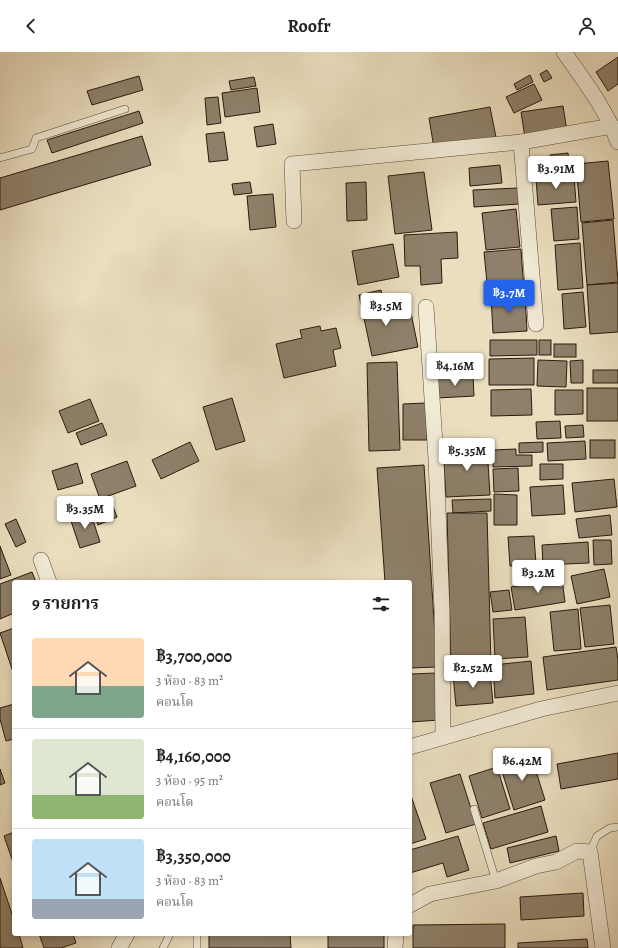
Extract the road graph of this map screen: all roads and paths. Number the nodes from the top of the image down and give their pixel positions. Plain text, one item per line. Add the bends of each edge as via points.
1 (564, 52) edge
2 (125, 109) dead end
3 (612, 126) junction
4 (521, 142) junction
5 (618, 142) edge
6 (0, 158) edge
7 (294, 221) dead end
8 (426, 307) dead end
9 (536, 324) dead end
10 (40, 560) dead end
11 (48, 580) edge
12 (618, 693) edge
13 (443, 737) junction
14 (412, 746) edge
15 (474, 809) dead end
16 (618, 827) edge
17 (590, 852) junction
18 (496, 881) junction
19 (412, 904) edge
20 (126, 936) edge
21 (169, 936) edge
22 (197, 936) edge
23 (396, 936) edge
24 (119, 948) edge
25 (163, 948) edge
26 (198, 948) edge
27 (395, 948) edge
28 (603, 948) edge

1 - 3 street
2 - 6 lane via 36,138 32,149
3 - 4 street
3 - 5 street
4 - 7 street via 292,164
4 - 9 street
8 - 13 street via 442,610
10 - 11 street
12 - 13 street via 541,709
13 - 14 street
15 - 18 lane
16 - 17 lane via 610,828 598,836
17 - 18 street via 577,851 556,862 536,866
17 - 28 street
18 - 19 street via 430,894
20 - 24 street
21 - 25 lane
22 - 26 lane
23 - 27 street

